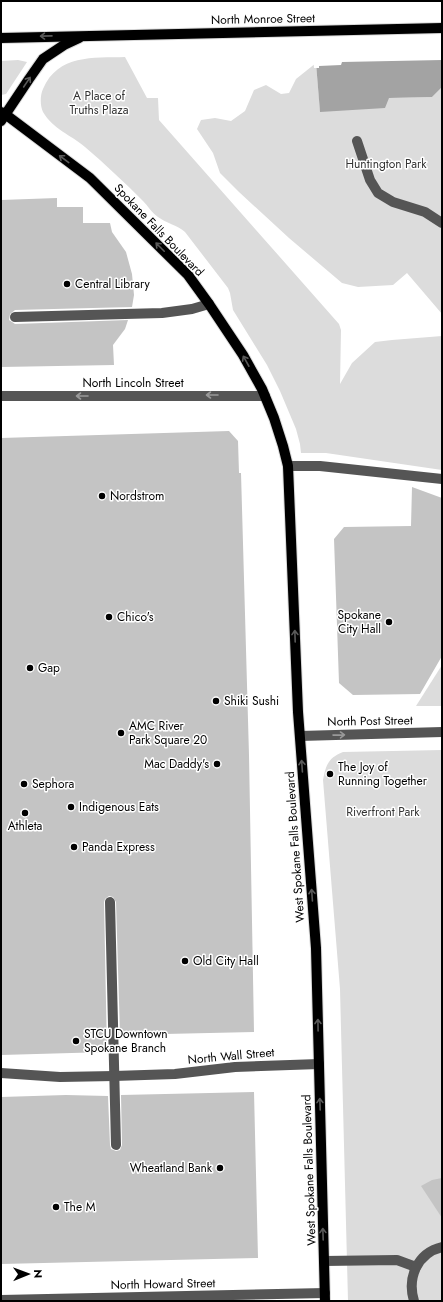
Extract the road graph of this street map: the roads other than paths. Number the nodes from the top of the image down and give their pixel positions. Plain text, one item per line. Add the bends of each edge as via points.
1 (442, 28) edge
2 (85, 35) junction
3 (1, 38) edge
4 (2, 116) edge
5 (357, 141) dead end
6 (442, 223) edge
7 (209, 304) junction
8 (15, 317) dead end
9 (1, 396) edge
10 (265, 396) junction
11 (288, 466) junction
12 (442, 479) edge
13 (442, 732) edge
14 (300, 736) junction
15 (110, 902) dead end
16 (319, 1064) junction
17 (1, 1073) edge
18 (114, 1076) junction
19 (116, 1145) dead end
20 (442, 1247) edge
21 (324, 1261) junction
22 (416, 1267) junction
23 (325, 1297) edge
24 (1, 1300) edge
25 (414, 1301) edge

1 - 2 main road, North Monroe Street
2 -> 3 main road, North Monroe Street
4 -> 2 main road, North Monroe Street via 43,59
7 -> 4 main road, Spokane Falls Boulevard via 188,275 90,178
5 - 6 street via 370,180 378,193 393,202 425,212
7 - 8 street via 162,313
10 -> 7 main road, Spokane Falls Boulevard
10 -> 9 street, North Lincoln Street
10 - 11 main road, West Spokane Falls Boulevard
11 - 12 street via 320,466
14 -> 11 main road, West Spokane Falls Boulevard
14 -> 13 street, North Post Street
16 -> 14 main road, West Spokane Falls Boulevard via 316,948
15 - 18 street
16 - 18 street, North Wall Street
21 -> 16 main road, West Spokane Falls Boulevard
17 - 18 street, North Wall Street via 60,1077
18 - 19 street
20 - 22 street via 424,1256
21 - 22 street via 397,1260
21 - 23 main road, West Spokane Falls Boulevard
22 - 25 street via 412,1279
23 - 24 street, North Howard Street

